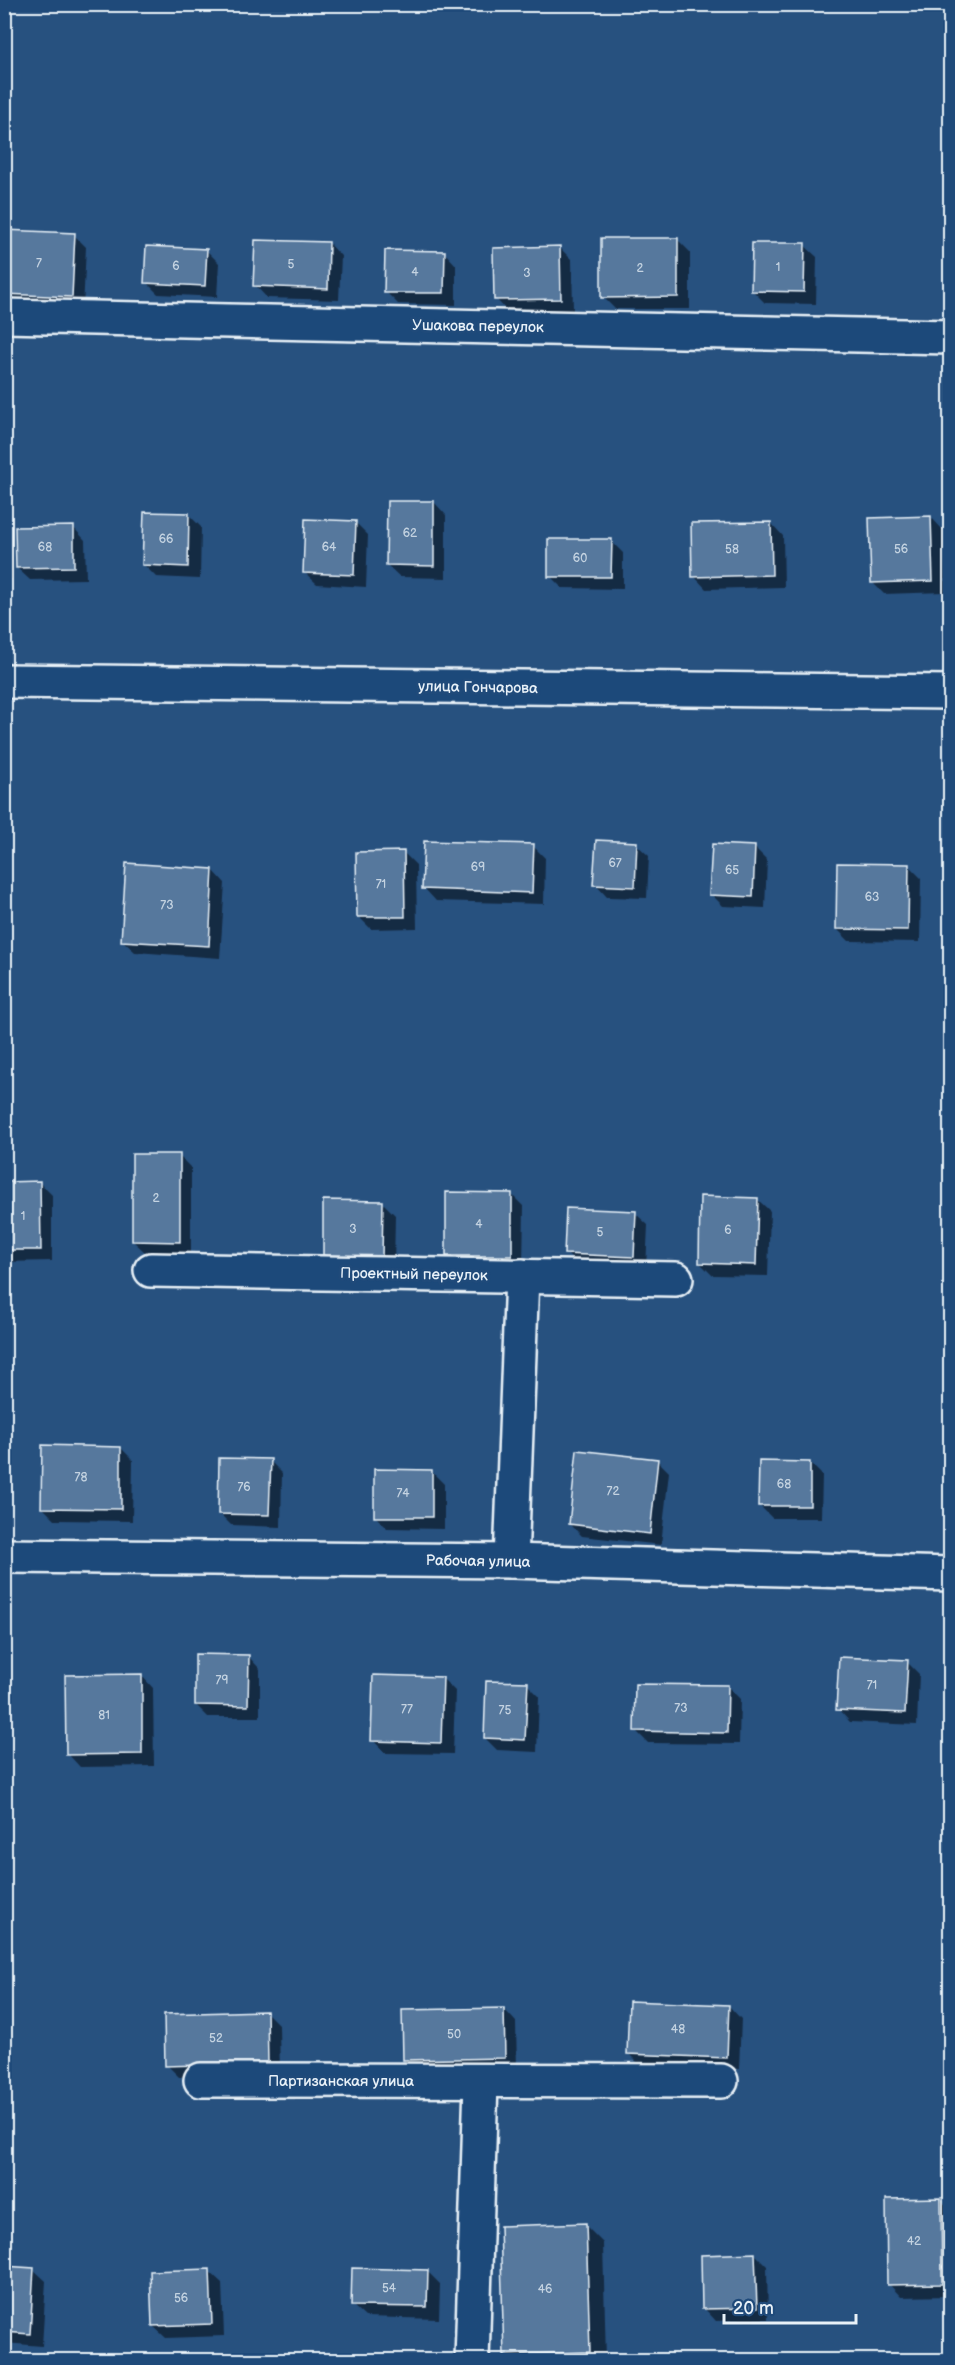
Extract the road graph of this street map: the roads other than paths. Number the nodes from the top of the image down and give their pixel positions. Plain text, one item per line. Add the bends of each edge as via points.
1 (4, 316) edge
2 (951, 337) edge
3 (4, 681) edge
4 (951, 692) edge
5 (151, 1270) dead end
6 (522, 1276) junction
7 (676, 1279) dead end
8 (4, 1556) edge
9 (512, 1561) junction
10 (951, 1574) edge
11 (201, 2080) dead end
12 (721, 2081) dead end
13 (481, 2083) junction
14 (472, 2361) edge

1 - 2 street, Ушакова переулок
3 - 4 street, улица Гончарова
5 - 6 street, Проектный переулок
6 - 7 street, Проектный переулок
6 - 9 street
8 - 9 street, Рабочая улица
9 - 10 street, Рабочая улица
11 - 13 street, Партизанская улица
12 - 13 street, Партизанская улица
13 - 14 street

